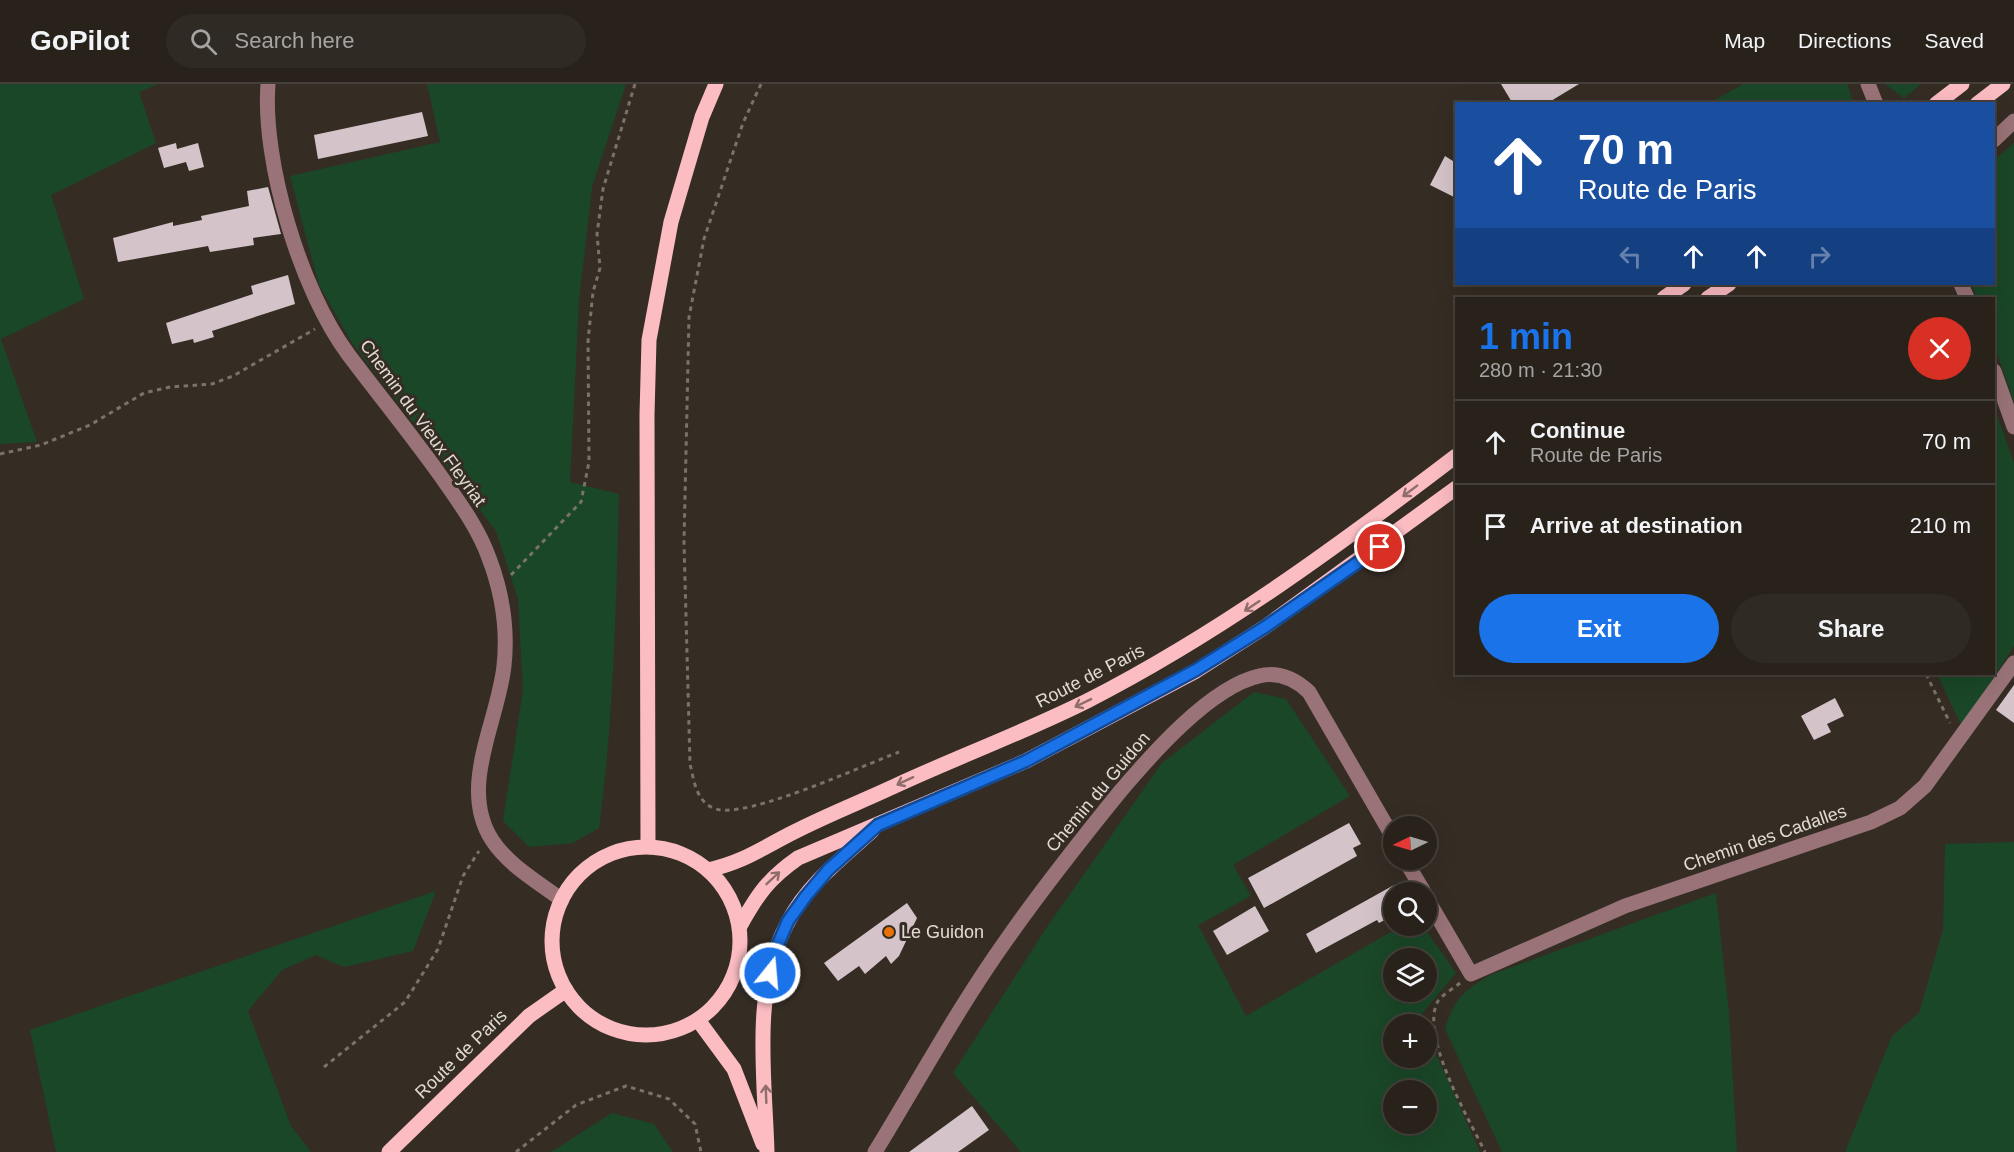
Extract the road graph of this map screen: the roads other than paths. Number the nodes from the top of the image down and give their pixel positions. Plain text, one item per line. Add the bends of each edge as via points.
1 (268, 84) edge
2 (716, 84) edge
3 (1869, 84) edge
4 (1962, 84) edge
5 (2002, 84) edge
6 (1875, 102) edge
7 (1939, 102) edge
8 (1980, 102) edge
9 (2014, 121) edge
10 (1995, 139) edge
11 (1683, 285) edge
12 (1728, 285) edge
13 (1665, 297) edge
14 (1710, 297) edge
15 (1995, 374) edge
16 (2014, 427) edge
17 (1455, 457) edge
18 (1455, 489) edge
19 (2014, 663) edge
20 (1383, 820) edge
21 (878, 825) junction
22 (648, 846) junction
23 (708, 870) junction
24 (562, 900) junction
25 (1437, 916) edge
26 (740, 926) junction
27 (566, 990) junction
28 (698, 1020) junction
29 (389, 1152) edge
30 (767, 1152) edge
31 (875, 1152) edge

1 - 24 street, Chemin du Vieux Fleyriat via 273,161 308,284 327,322 469,517 489,556 499,587 504,668 480,767 478,796 482,822 506,857
2 - 22 main road via 673,212 650,340
3 - 6 street
4 - 7 main road
5 - 8 main road
9 - 10 street
11 - 13 main road
12 - 14 main road
15 - 16 street
17 -> 23 main road, Route de Paris via 1246,609 1150,667 1012,736 795,831 735,864
18 - 21 main road via 1265,627 1196,670 1026,761
19 - 25 street, Chemin des Cadalles via 1925,786 1900,808 1881,818 1625,906 1471,974
20 - 31 street, Chemin du Guidon via 1309,692 1295,680 1262,675 1246,680 1203,707 1174,732 1079,842 1006,941
26 -> 21 main road via 759,891 774,875 798,858
30 -> 21 main road via 764,1035 773,956 788,921 806,896 828,870
22 - 23 main road via 685,855
22 - 24 main road via 603,857 586,868
23 - 26 main road via 725,890
24 - 27 main road via 552,936 553,955
26 - 28 main road via 740,954 733,980 718,1003
27 - 28 main road via 588,1014 626,1033 651,1036 675,1031
27 - 29 main road, Route de Paris via 529,1016
28 - 30 main road via 734,1069

